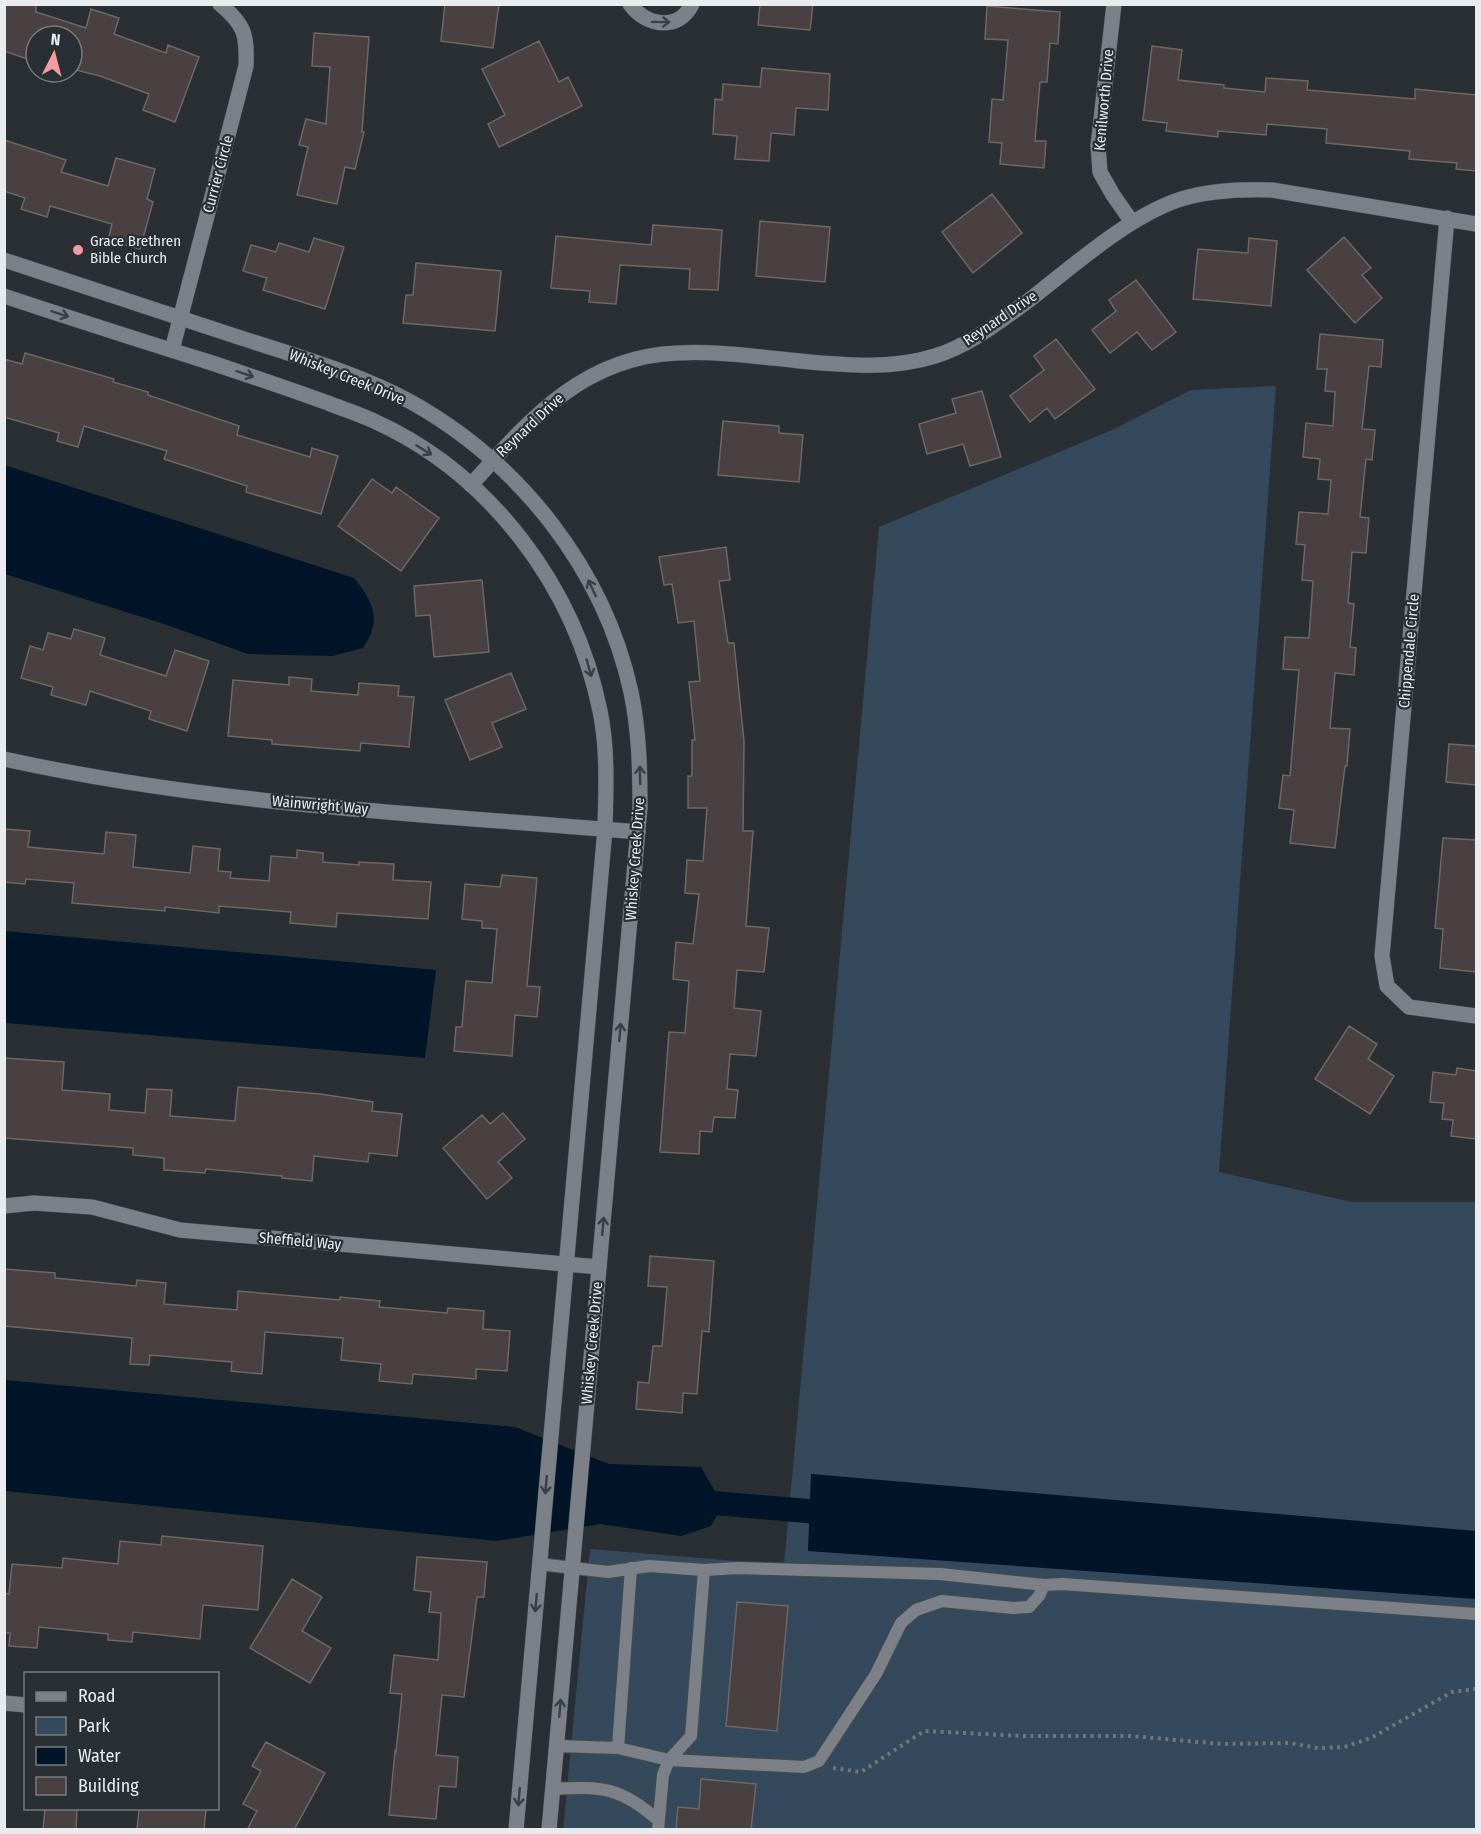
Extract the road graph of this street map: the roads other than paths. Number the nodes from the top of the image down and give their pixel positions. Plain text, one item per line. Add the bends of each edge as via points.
1 (220, 4) edge
2 (630, 4) edge
3 (692, 4) edge
4 (1114, 4) edge
5 (1447, 218) junction
6 (1132, 222) junction
7 (1476, 224) edge
8 (4, 260) edge
9 (4, 296) edge
10 (180, 319) junction
11 (172, 351) junction
12 (494, 460) junction
13 (471, 485) junction
14 (4, 759) edge
15 (605, 829) junction
16 (638, 832) junction
17 (1476, 1016) edge
18 (4, 1206) edge
19 (566, 1265) junction
20 (599, 1267) junction
21 (539, 1564) junction
22 (572, 1567) junction
23 (631, 1568) junction
24 (704, 1570) junction
25 (1044, 1585) junction
26 (1476, 1614) edge
27 (4, 1703) edge
28 (24, 1705) edge
29 (556, 1746) junction
30 (618, 1748) junction
31 (669, 1760) junction
32 (552, 1789) junction
33 (659, 1825) edge
34 (516, 1830) edge
35 (549, 1830) edge

1 - 10 street, Currier Circle via 236,18 246,41 246,66
2 -> 3 street via 643,18 664,24 683,17
4 - 6 street, Kenilworth Drive via 1098,146 1100,172
5 - 6 street, Reynard Drive via 1272,190 1240,189 1179,200
5 - 7 street, Reynard Drive
5 - 17 street, Chippendale Circle via 1382,956 1388,986 1409,1007
6 - 12 street, Reynard Drive via 998,324 968,343 935,356 873,365 708,352 644,357 587,376 564,392
8 - 10 street, Whiskey Creek Drive
9 -> 11 street, Whiskey Creek Drive
10 - 11 street, Currier Circle
10 - 12 street, Whiskey Creek Drive via 320,364 390,392 454,429
11 -> 13 street, Whiskey Creek Drive via 374,420 437,458
12 - 13 street, Reynard Drive
16 -> 12 street, Whiskey Creek Drive via 639,750 631,693 614,636 576,557 533,500
13 -> 15 street, Whiskey Creek Drive via 528,546 556,590 583,652 601,712 606,770
14 - 15 street, Wainwright Way via 195,793
15 - 16 street, Wainwright Way
15 - 19 street, Whiskey Creek Drive
20 -> 16 street, Whiskey Creek Drive
18 - 19 street, Sheffield Way via 34,1203 92,1207 180,1230
19 - 20 street, Sheffield Way
19 -> 21 street, Whiskey Creek Drive
20 - 22 street, Whiskey Creek Drive
21 - 22 lane
21 -> 34 street, Whiskey Creek Drive
22 - 23 lane via 608,1572
29 -> 22 street, Whiskey Creek Drive
23 - 24 lane
23 - 30 lane
24 - 25 lane via 940,1574
24 - 31 lane via 691,1736
25 - 26 lane
25 - 31 lane via 1029,1607 942,1601 916,1610 901,1623 876,1674 819,1761 811,1765
27 - 28 street
29 - 30 lane
29 - 32 street, Whiskey Creek Drive
30 - 31 lane
31 - 33 lane via 663,1775
32 - 33 lane via 586,1787 626,1796
32 - 35 street, Whiskey Creek Drive

